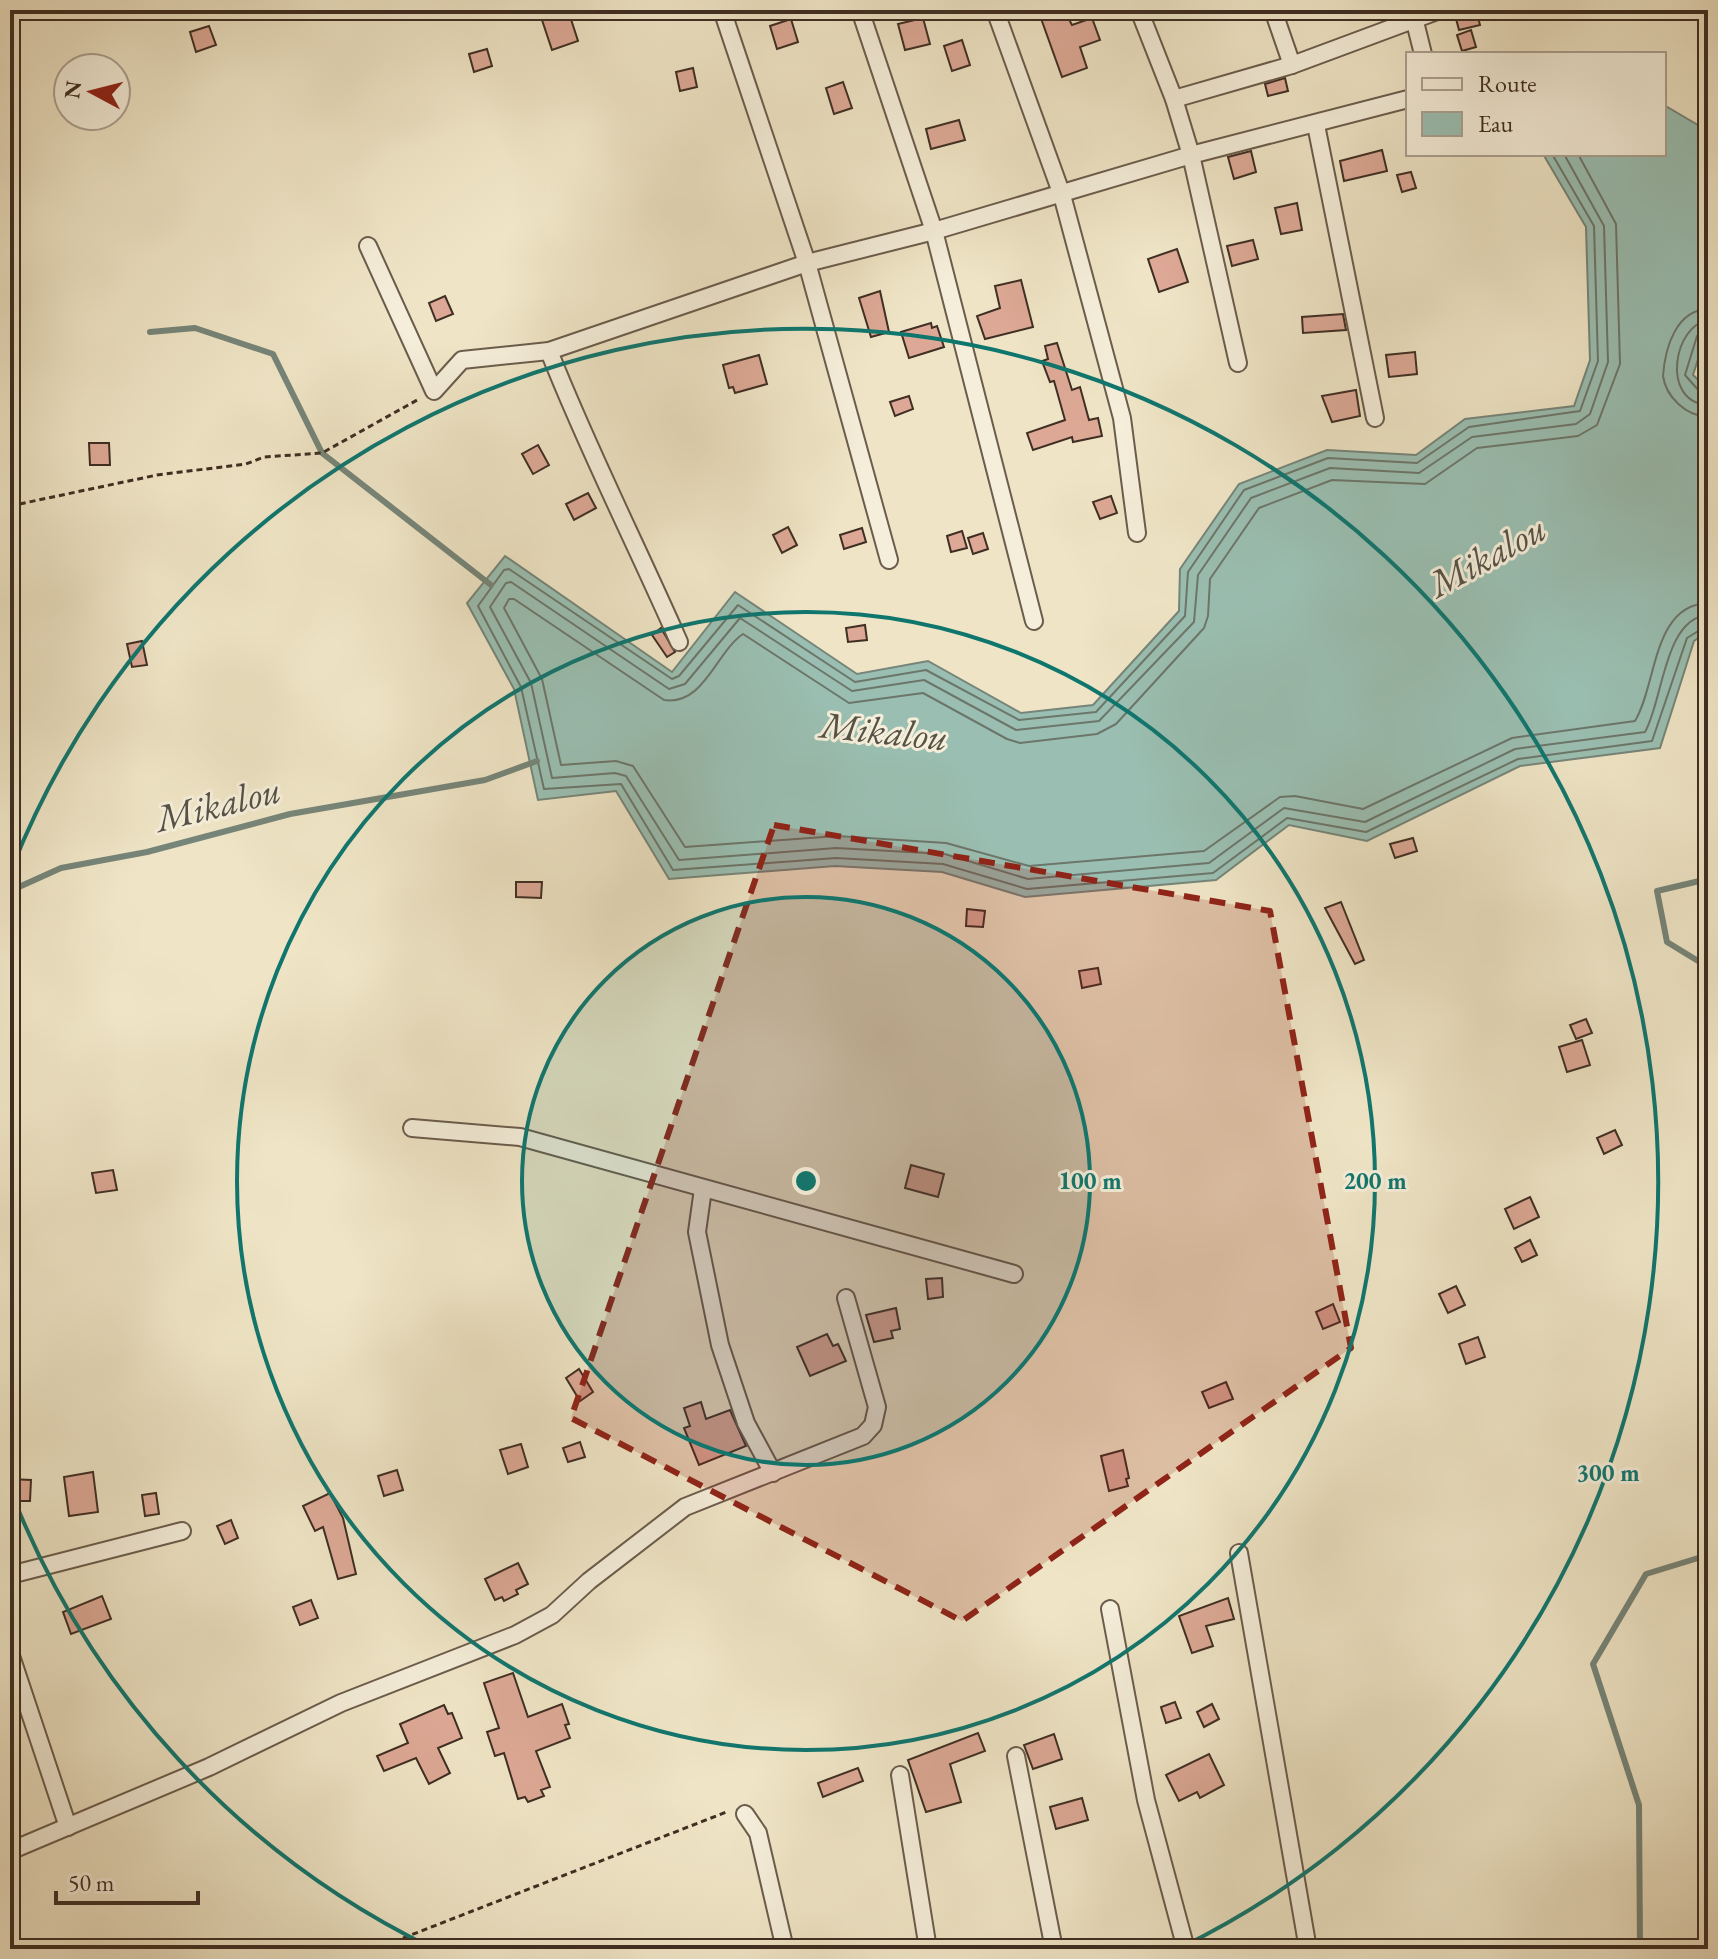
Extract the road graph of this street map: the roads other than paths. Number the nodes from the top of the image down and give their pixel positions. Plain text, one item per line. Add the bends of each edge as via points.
1 (722, 10) edge
2 (860, 10) edge
3 (995, 10) edge
4 (1139, 10) edge
5 (1273, 10) edge
6 (1440, 10) edge
7 (1413, 14) edge
8 (1422, 52) edge
9 (1292, 65) junction
10 (1174, 99) junction
11 (1406, 100) edge
12 (1316, 125) junction
13 (1191, 155) junction
14 (1062, 195) junction
15 (934, 231) junction
16 (368, 246) dead end
17 (807, 263) junction
18 (549, 351) junction
19 (1238, 363) dead end
20 (1375, 418) dead end
21 (1137, 533) dead end
22 (889, 560) dead end
23 (1034, 621) dead end
24 (679, 642) dead end
25 (412, 1128) dead end
26 (703, 1189) junction
27 (1014, 1274) dead end
28 (846, 1298) dead end
29 (773, 1473) junction
30 (182, 1531) dead end
31 (1239, 1553) dead end
32 (10, 1575) edge
33 (1110, 1609) dead end
34 (10, 1653) edge
35 (1016, 1756) dead end
36 (900, 1775) dead end
37 (745, 1814) road end
38 (68, 1827) junction
39 (10, 1851) edge
40 (785, 1949) edge
41 (928, 1949) edge
42 (1054, 1949) edge
43 (1186, 1949) edge
44 (1308, 1949) edge

1 - 17 street
2 - 15 street
3 - 14 street
4 - 10 street
5 - 9 street
6 - 7 street
7 - 8 street
7 - 9 street
9 - 10 street
10 - 13 street
11 - 12 street
12 - 13 street
12 - 20 street
13 - 14 street
13 - 19 street
14 - 15 street
14 - 21 street via 1122,418
15 - 17 street
15 - 23 street
16 - 18 street via 434,391 462,360
17 - 18 street
17 - 22 street
18 - 24 street via 583,438 618,502
25 - 26 street via 520,1137
26 - 27 street
26 - 29 street via 697,1232 720,1345 746,1423
28 - 29 street via 877,1407 873,1425 852,1441
29 - 38 street via 685,1507 552,1615 515,1635 341,1703
30 - 32 street
31 - 44 street
33 - 43 street via 1146,1800
34 - 38 street
35 - 42 street
36 - 41 street
37 - 40 street via 758,1833
38 - 39 street

